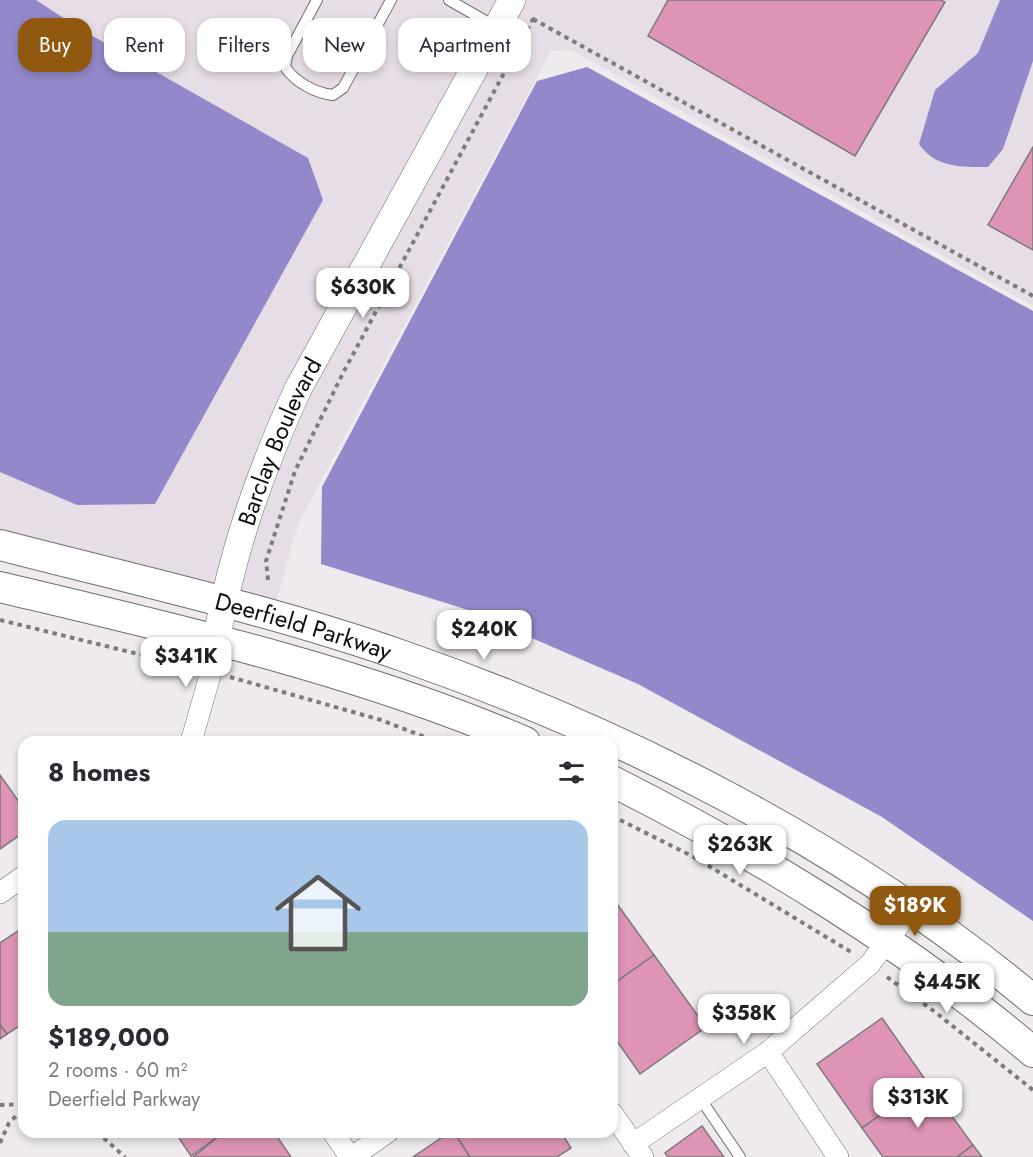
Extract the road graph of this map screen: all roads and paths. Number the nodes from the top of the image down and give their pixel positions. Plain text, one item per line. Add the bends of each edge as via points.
1 (317, 0) edge
2 (391, 0) edge
3 (449, 0) edge
4 (506, 11) edge
5 (533, 19) junction
6 (1033, 296) edge
7 (0, 545) edge
8 (268, 580) dead end
9 (0, 587) edge
10 (223, 603) junction
11 (216, 641) junction
12 (193, 736) edge
13 (511, 736) edge
14 (604, 736) edge
15 (618, 743) edge
16 (618, 784) edge
17 (618, 819) edge
18 (18, 880) edge
19 (0, 893) edge
20 (911, 909) junction
21 (887, 940) junction
22 (870, 964) junction
23 (1033, 1000) edge
24 (768, 1052) junction
25 (1033, 1052) edge
26 (1033, 1090) edge
27 (700, 1098) junction
28 (0, 1105) edge
29 (18, 1106) edge
30 (18, 1113) edge
31 (618, 1122) edge
32 (104, 1138) edge
33 (337, 1138) edge
34 (379, 1138) edge
35 (0, 1143) edge
36 (638, 1150) edge
37 (125, 1157) edge
38 (351, 1157) edge
39 (740, 1157) edge
40 (838, 1157) edge

1 - 2 lane via 287,56 285,68 291,76 322,94 333,95 343,88
3 - 4 lane
4 - 5 path
4 - 10 street, Barclay Boulevard via 294,399 267,456 244,521
5 - 6 path
5 - 8 path via 343,373 295,471 266,561
7 - 10 main road, Deerfield Parkway
9 - 11 main road, Deerfield Parkway
10 - 11 street, Barclay Boulevard
10 - 14 main road, Deerfield Parkway via 402,656 559,714
11 - 12 street, Deerfield Parkway
11 - 13 main road, Deerfield Parkway via 344,677
15 - 20 main road, Deerfield Parkway via 707,786
16 - 21 main road via 708,829
17 - 22 path via 694,857
18 - 19 street
20 - 21 street
20 - 23 main road, Deerfield Parkway
21 - 22 street
21 - 25 main road
22 - 24 street
22 - 26 path
24 - 27 street
24 - 40 street
27 - 36 street
27 - 39 lane
28 - 29 path
30 - 35 path
31 - 36 street
32 - 37 path
33 - 38 street
34 - 38 street

